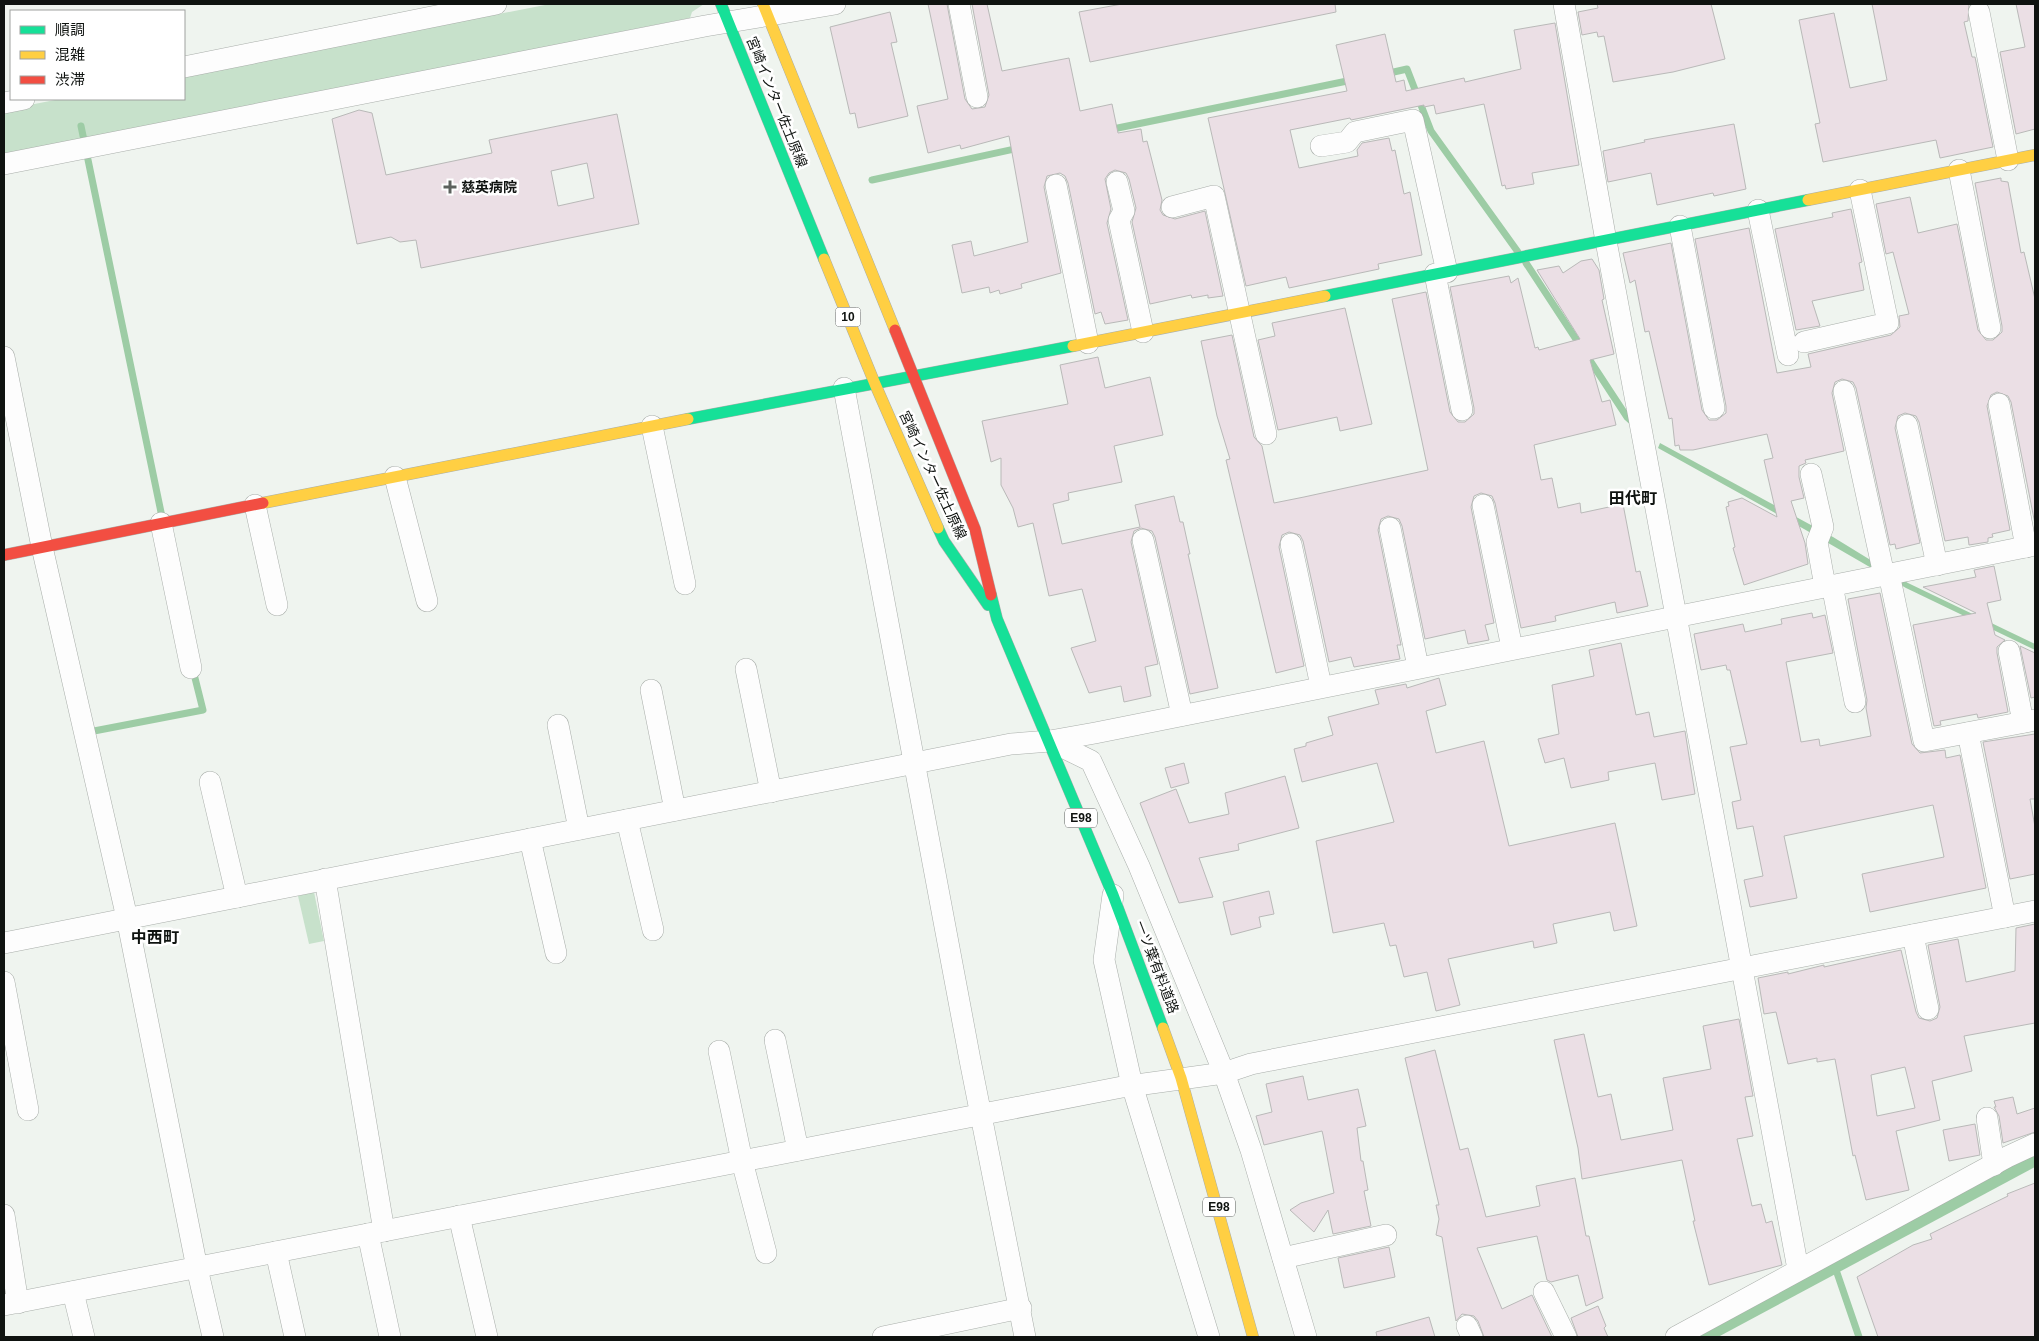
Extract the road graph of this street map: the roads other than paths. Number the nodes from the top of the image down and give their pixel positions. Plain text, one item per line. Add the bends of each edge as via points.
1 (496, 4) edge
2 (835, 4) edge
3 (959, 4) edge
4 (1564, 4) edge
5 (441, 9) edge
6 (765, 10) edge
7 (1979, 12) dead end
8 (724, 13) edge
9 (185, 66) edge
10 (977, 97) dead end
11 (19, 100) edge
12 (4, 103) edge
13 (1321, 146) dead end
14 (2035, 155) edge
15 (2008, 160) junction
16 (4, 164) edge
17 (1959, 170) junction
18 (1117, 182) dead end
19 (1056, 184) dead end
20 (1860, 190) junction
21 (1172, 207) dead end
22 (1758, 210) junction
23 (1680, 226) junction
24 (1606, 240) junction
25 (1441, 273) junction
26 (1240, 313) junction
27 (1990, 328) dead end
28 (1143, 332) junction
29 (1088, 343) junction
30 (4, 358) edge
31 (914, 378) junction
32 (875, 384) junction
33 (844, 388) junction
34 (1844, 390) dead end
35 (1999, 404) dead end
36 (1714, 408) dead end
37 (1462, 410) dead end
38 (1907, 425) dead end
39 (652, 426) junction
40 (1266, 434) dead end
41 (1811, 474) dead end
42 (396, 477) junction
43 (255, 505) junction
44 (1483, 506) dead end
45 (161, 523) junction
46 (1390, 528) dead end
47 (1143, 540) dead end
48 (1291, 544) dead end
49 (42, 546) junction
50 (2031, 546) edge
51 (4, 556) edge
52 (1937, 565) junction
53 (1886, 574) junction
54 (685, 584) dead end
55 (1828, 586) junction
56 (426, 601) dead end
57 (278, 605) dead end
58 (1676, 616) junction
59 (997, 619) junction
60 (1512, 648) junction
61 (2009, 651) dead end
62 (1418, 667) junction
63 (192, 668) dead end
64 (746, 670) dead end
65 (1321, 686) junction
66 (651, 690) dead end
67 (1855, 702) dead end
68 (1182, 715) junction
69 (2029, 721) edge
70 (558, 726) dead end
71 (1968, 733) junction
72 (1050, 741) junction
73 (916, 763) junction
74 (210, 782) dead end
75 (772, 792) junction
76 (675, 810) junction
77 (627, 820) junction
78 (579, 829) junction
79 (530, 839) junction
80 (325, 879) junction
81 (1113, 895) junction
82 (237, 897) junction
83 (2035, 911) edge
84 (2005, 917) junction
85 (127, 918) junction
86 (653, 930) dead end
87 (1913, 934) junction
88 (4, 943) edge
89 (556, 953) dead end
90 (1742, 968) junction
91 (4, 982) edge
92 (1928, 1009) dead end
93 (776, 1040) dead end
94 (719, 1051) dead end
95 (12, 1065) edge
96 (1224, 1073) junction
97 (1181, 1078) junction
98 (1132, 1085) junction
99 (28, 1110) dead end
100 (982, 1114) junction
101 (1987, 1118) dead end
102 (2035, 1144) edge
103 (798, 1150) junction
104 (742, 1161) junction
105 (1994, 1165) junction
106 (4, 1215) edge
107 (459, 1216) junction
108 (376, 1232) junction
109 (1386, 1235) dead end
110 (276, 1252) junction
111 (766, 1253) dead end
112 (1283, 1258) junction
113 (196, 1268) junction
114 (1798, 1270) junction
115 (73, 1292) junction
116 (1544, 1292) dead end
117 (11, 1304) edge
118 (1021, 1308) junction
119 (84, 1337) edge
120 (213, 1337) edge
121 (296, 1337) edge
122 (390, 1337) edge
123 (488, 1337) edge
124 (883, 1337) edge
125 (1026, 1337) edge
126 (1209, 1337) edge
127 (1253, 1337) edge
128 (1306, 1337) edge
129 (1566, 1337) edge
130 (1676, 1337) edge

1 - 5 street
2 - 6 street
3 - 10 street
4 - 24 street
5 - 9 street
6 - 8 street
6 - 31 street, 宮崎インター佐土原線
7 - 15 street
8 - 16 street
8 - 32 street, 宮崎インター佐土原線 / 10
11 - 12 street
13 - 25 street via 1347,142 1355,132 1413,120
14 - 15 street
15 - 17 street
17 - 20 street
17 - 27 street
18 - 28 street via 1124,211 1119,220
19 - 29 street
20 - 22 street
20 - 22 street via 1888,324 1796,349
21 - 26 street via 1214,196
22 - 23 street
23 - 24 street
23 - 36 street
24 - 25 street
24 - 58 street
25 - 26 street
25 - 37 street
26 - 28 street
26 - 40 street
28 - 29 street
29 - 31 street
30 - 49 street
31 - 32 street
31 - 59 street, 宮崎インター佐土原線 via 975,529
32 - 33 street
32 - 59 street, 宮崎インター佐土原線 / 10 via 944,541
33 - 39 street
33 - 73 street
34 - 53 street
35 - 50 street
38 - 52 street
39 - 42 street
39 - 54 street
41 - 55 street via 1823,527 1817,542
42 - 43 street
42 - 56 street
43 - 45 street
43 - 57 street
44 - 60 street
45 - 49 street
45 - 63 street
46 - 62 street
47 - 68 street
48 - 65 street
49 - 51 street
49 - 85 street
50 - 52 street
52 - 53 street
53 - 55 street
53 - 71 street via 1924,741
55 - 58 street
55 - 67 street
58 - 60 street
58 - 90 street
59 - 72 street, 一ツ葉有料道路 / E98
60 - 62 street
61 - 69 street
62 - 65 street
64 - 75 street
65 - 68 street
66 - 76 street
68 - 72 street
69 - 71 street
70 - 78 street
71 - 84 street
72 - 73 street via 1011,744
72 - 81 street, 一ツ葉有料道路 / E98
72 - 96 street via 1091,761 1139,866
73 - 75 street
73 - 100 street
74 - 82 street
75 - 76 street
76 - 77 street
77 - 78 street
77 - 86 street
78 - 79 street
79 - 80 street
79 - 89 street
80 - 82 street
80 - 108 street
81 - 97 street, 一ツ葉有料道路 / E98
81 - 98 street via 1104,960
82 - 85 street
83 - 84 street
84 - 87 street
85 - 88 street
85 - 113 street
87 - 90 street
87 - 92 street
90 - 96 street via 1251,1064
90 - 114 street
91 - 95 street
93 - 103 street
94 - 104 street
95 - 99 street
96 - 97 street
96 - 112 street
97 - 98 street
97 - 127 street, 一ツ葉有料道路 / E98
98 - 100 street
98 - 126 street
100 - 103 street
100 - 118 street
101 - 105 street
102 - 105 street
103 - 104 street
104 - 107 street
104 - 111 street
105 - 114 street
106 - 117 street
107 - 108 street
107 - 123 street
108 - 110 street
108 - 122 street
109 - 112 street
110 - 113 street
110 - 121 street
112 - 128 street
113 - 115 street
113 - 120 street
114 - 130 street
115 - 117 street
115 - 119 street
116 - 129 street
118 - 124 street
118 - 125 street

